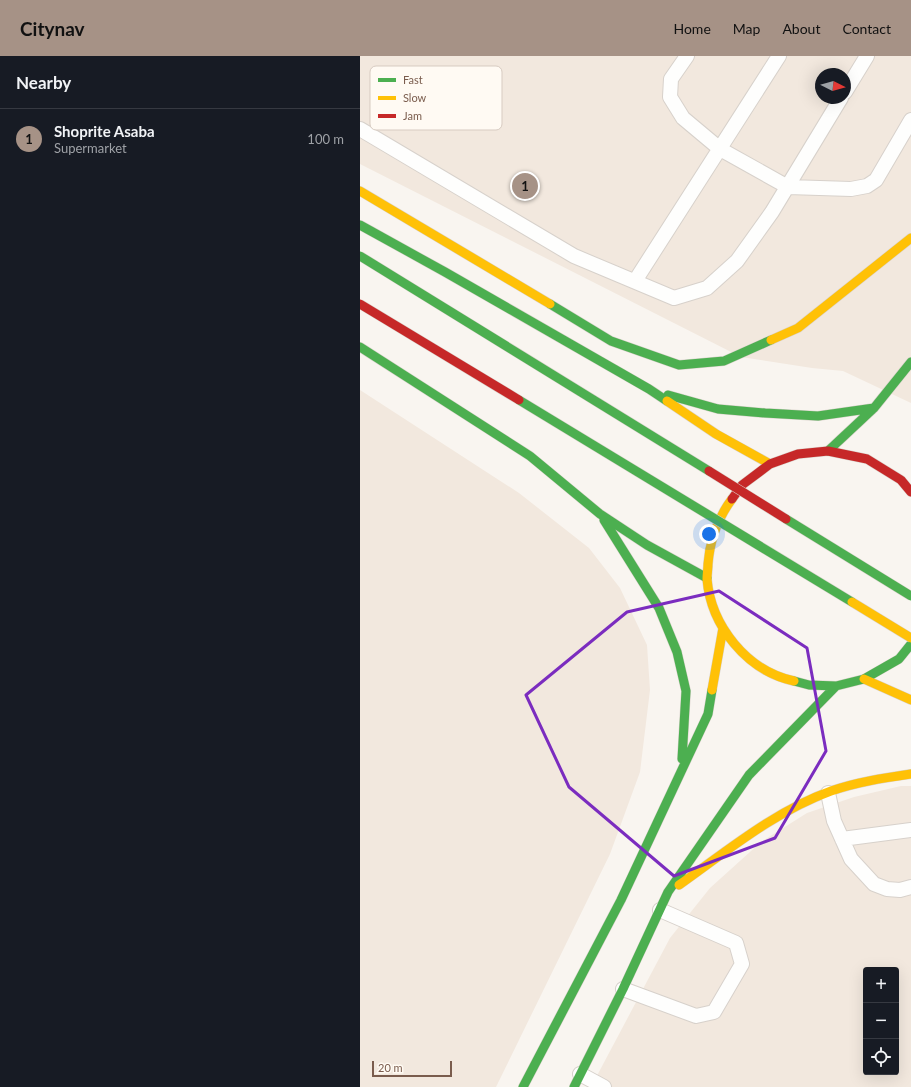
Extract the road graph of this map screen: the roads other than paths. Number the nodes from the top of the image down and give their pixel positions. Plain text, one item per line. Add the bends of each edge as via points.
1 (687, 56) edge
2 (779, 56) edge
3 (867, 56) edge
4 (851, 82) edge
5 (837, 104) edge
6 (911, 120) edge
7 (360, 129) edge
8 (720, 148) junction
9 (788, 187) junction
10 (360, 191) edge
11 (360, 225) edge
12 (911, 238) edge
13 (360, 256) edge
14 (635, 281) junction
15 (360, 304) edge
16 (360, 347) edge
17 (911, 362) edge
18 (649, 389) junction
19 (874, 408) junction
20 (828, 451) junction
21 (770, 464) junction
22 (911, 492) edge
23 (600, 514) junction
24 (707, 578) junction
25 (911, 596) edge
26 (723, 628) junction
27 (911, 638) edge
28 (911, 644) edge
29 (864, 679) junction
30 (836, 686) junction
31 (911, 700) edge
32 (681, 773) junction
33 (911, 774) edge
34 (828, 793) junction
35 (911, 830) edge
36 (842, 839) junction
37 (911, 887) edge
38 (668, 892) junction
39 (660, 910) junction
40 (623, 989) junction
41 (580, 1074) junction
42 (523, 1087) edge
43 (574, 1087) edge
44 (604, 1087) edge

1 - 8 lane via 671,79 670,97 683,118
2 - 8 lane
3 - 4 lane
5 - 9 lane
6 - 9 lane via 876,180 866,186 851,189
7 - 14 lane via 574,256
8 - 9 lane
8 - 14 lane
9 - 14 lane via 737,261 707,288 674,298
10 - 12 main road via 611,341 679,365 724,361 798,328
11 - 18 main road
13 - 25 main road, bridge
15 - 27 main road, bridge
16 - 23 main road via 530,456
17 - 19 main road
18 - 19 main road via 718,409 765,414 818,416
18 - 21 main road via 716,434
19 - 20 main road
20 - 21 main road via 798,454
20 - 22 main road via 867,459 901,480
21 - 24 main road via 742,484 722,512 710,544
23 - 24 main road
23 - 32 main road via 659,608 677,652 686,691
24 - 26 main road via 712,604
26 - 30 main road via 739,650 759,667 783,679 809,685
26 - 32 main road via 708,714
28 - 29 main road via 899,659
29 - 30 main road
29 - 31 main road
30 - 38 main road via 749,775
32 - 42 main road via 621,900
33 - 34 main road via 865,781
34 - 36 lane via 834,821
34 - 38 main road via 790,810
35 - 36 lane
36 - 37 lane via 851,859 874,884 887,889 900,890
38 - 39 main road
39 - 40 main road
39 - 40 lane via 736,943 742,964 714,1012 696,1016
40 - 41 main road
41 - 43 main road
41 - 44 lane

